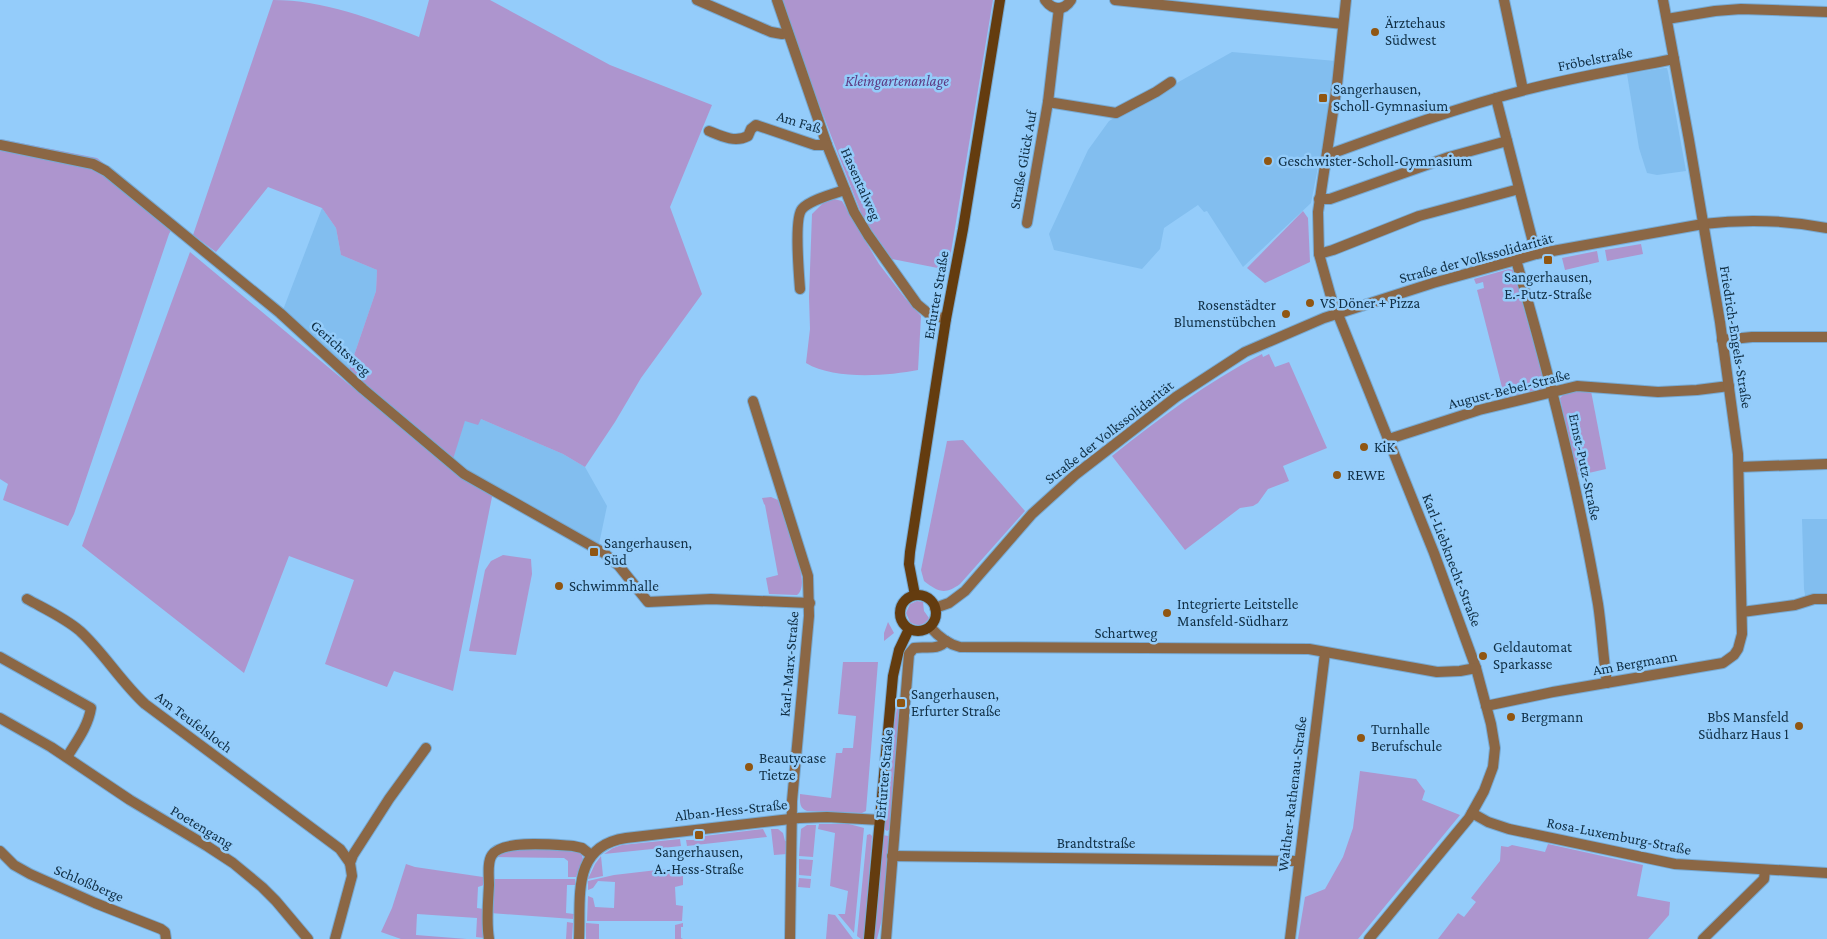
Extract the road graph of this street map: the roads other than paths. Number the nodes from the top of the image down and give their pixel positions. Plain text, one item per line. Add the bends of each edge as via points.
1 (697, 0) edge
2 (777, 0) edge
3 (1000, 0) edge
4 (1046, 0) edge
5 (1071, 0) edge
6 (1115, 0) edge
7 (1346, 0) edge
8 (1504, 0) edge
9 (1663, 0) edge
10 (1059, 8) junction
11 (1827, 12) edge
12 (1667, 19) junction
13 (1343, 24) junction
14 (788, 33) junction
15 (1674, 59) junction
16 (1171, 82) dead end
17 (1523, 90) junction
18 (1496, 98) junction
19 (1048, 102) junction
20 (709, 131) dead end
21 (1507, 141) junction
22 (827, 144) junction
23 (0, 145) edge
24 (1327, 152) junction
25 (1519, 189) junction
26 (845, 190) junction
27 (1319, 199) junction
28 (1027, 223) dead end
29 (1703, 224) junction
30 (1827, 228) edge
31 (1319, 254) junction
32 (1536, 254) junction
33 (1516, 260) junction
34 (800, 289) dead end
35 (1338, 313) junction
36 (946, 319) junction
37 (1827, 337) edge
38 (1722, 340) junction
39 (1729, 386) junction
40 (1553, 393) junction
41 (753, 400) dead end
42 (1389, 439) junction
43 (1827, 464) edge
44 (1739, 467) junction
45 (915, 595) junction
46 (26, 599) dead end
47 (1827, 599) edge
48 (810, 603) junction
49 (935, 608) junction
50 (1742, 612) junction
51 (930, 627) junction
52 (909, 629) junction
53 (946, 641) junction
54 (1325, 653) junction
55 (0, 657) edge
56 (1730, 660) joint
57 (1476, 668) junction
58 (1607, 683) junction
59 (1486, 706) junction
60 (0, 718) edge
61 (426, 748) dead end
62 (66, 757) junction
63 (1472, 813) junction
64 (791, 819) junction
65 (880, 820) junction
66 (3, 854) edge
67 (592, 855) junction
68 (892, 856) junction
69 (1299, 861) junction
70 (350, 863) junction
71 (0, 867) edge
72 (1766, 870) junction
73 (1827, 873) edge
74 (1708, 937) edge
75 (166, 939) edge
76 (308, 939) edge
77 (335, 939) edge
78 (489, 939) edge
79 (579, 939) edge
80 (790, 939) edge
81 (869, 939) edge
82 (886, 939) edge
83 (1290, 939) edge
84 (1369, 939) edge

1 - 14 street via 771,32
2 - 14 street, Hasentalweg
3 - 36 main road, Erfurter Straße via 964,229
4 - 10 street via 1052,7
5 - 10 street
6 - 13 street
7 - 13 street, Karl-Liebknecht-Straße
8 - 17 street
9 - 12 street, Friedrich-Engels-Straße
10 - 19 street, Straße Glück Auf
11 - 12 street via 1715,10
12 - 15 street, Friedrich-Engels-Straße
13 - 24 street, Karl-Liebknecht-Straße
14 - 22 street, Hasentalweg
15 - 17 street, Fröbelstraße
15 - 29 street, Friedrich-Engels-Straße
16 - 19 street, Straße Glück Auf via 1116,113
17 - 18 street, Fröbelstraße
18 - 21 street
18 - 24 street, Fröbelstraße via 1417,122 1333,153
19 - 28 street, Straße Glück Auf
20 - 22 street, Am Faß via 722,137 744,138 756,125 815,145
21 - 25 street
21 - 27 street via 1449,157 1330,199
22 - 26 street, Hasentalweg
23 - 48 street, Gerichtsweg via 93,164 106,172 280,313 380,404 464,474 604,553 620,566 648,602
24 - 27 street, Karl-Liebknecht-Straße
25 - 31 street via 1419,216
25 - 32 street
26 - 34 street via 808,204 800,212
26 - 36 street, Hasentalweg via 868,235 913,298 929,314
27 - 31 street, Karl-Liebknecht-Straße
29 - 30 street, Straße der Volkssolidarität via 1759,221
29 - 32 street, Straße der Volkssolidarität
29 - 38 street, Friedrich-Engels-Straße
31 - 35 street, Karl-Liebknecht-Straße
32 - 33 street, Straße der Volkssolidarität
33 - 35 street, Straße der Volkssolidarität
33 - 40 street, Ernst-Putz-Straße
35 - 42 street, Karl-Liebknecht-Straße
35 - 49 street, Straße der Volkssolidarität via 1245,352 1176,397 1075,475 1032,514 965,591
36 - 45 main road, Erfurter Straße via 910,552
37 - 38 street
38 - 39 street, Friedrich-Engels-Straße
39 - 40 street, August-Bebel-Straße via 1658,392 1582,386
39 - 44 street, Friedrich-Engels-Straße
40 - 42 street, August-Bebel-Straße via 1479,410
40 - 58 street, Ernst-Putz-Straße via 1598,605
41 - 48 street, Karl-Marx-Straße via 808,576
42 - 57 street, Karl-Liebknecht-Straße
43 - 44 street
44 - 50 street, Friedrich-Engels-Straße
45 - 49 main road via 927,598
45 - 52 main road via 905,600 900,610 901,620
46 - 70 street, Am Teufelsloch via 81,632 129,690 145,704 340,849
47 - 50 street
48 - 64 street, Karl-Marx-Straße
49 - 51 main road via 935,618
50 - 56 street, Friedrich-Engels-Straße via 1741,642
51 - 52 main road via 921,631
51 - 53 street, Schartweg
52 - 65 main road, Erfurter Straße via 894,669
53 - 54 street, Schartweg via 960,647 1305,649
53 - 68 street, Erfurter Straße via 937,647 914,648 909,654
54 - 57 street, Schartweg via 1437,672
54 - 69 street, Walther-Rathenau-Straße
55 - 62 street via 90,708 90,718
56 - 58 street, Am Bergmann
57 - 59 street, Karl-Liebknecht-Straße
58 - 59 street, Am Bergmann
59 - 63 street, Karl-Liebknecht-Straße via 1494,735 1494,761 1488,784
60 - 62 street, Poetengang
61 - 70 street via 389,798
62 - 76 street, Poetengang via 233,863 262,886
63 - 72 street, Rosa-Luxemburg-Straße via 1506,828 1656,861
63 - 84 street, Karl-Liebknecht-Straße
64 - 65 street, Alban-Hess-Straße
64 - 67 street, Alban-Hess-Straße via 621,839 602,846
64 - 80 street, Karl-Marx-Straße
65 - 81 main road, Erfurter Straße
66 - 71 street
66 - 75 street, Schloßberge via 30,874 161,929
67 - 78 street via 574,846 518,845 494,852 490,861
67 - 79 street via 581,879
68 - 69 street, Brandtstraße
68 - 82 street, Erfurter Straße
69 - 83 street, Walther-Rathenau-Straße
70 - 77 street via 352,876
72 - 73 street, Rosa-Luxemburg-Straße
72 - 74 street via 1764,879

